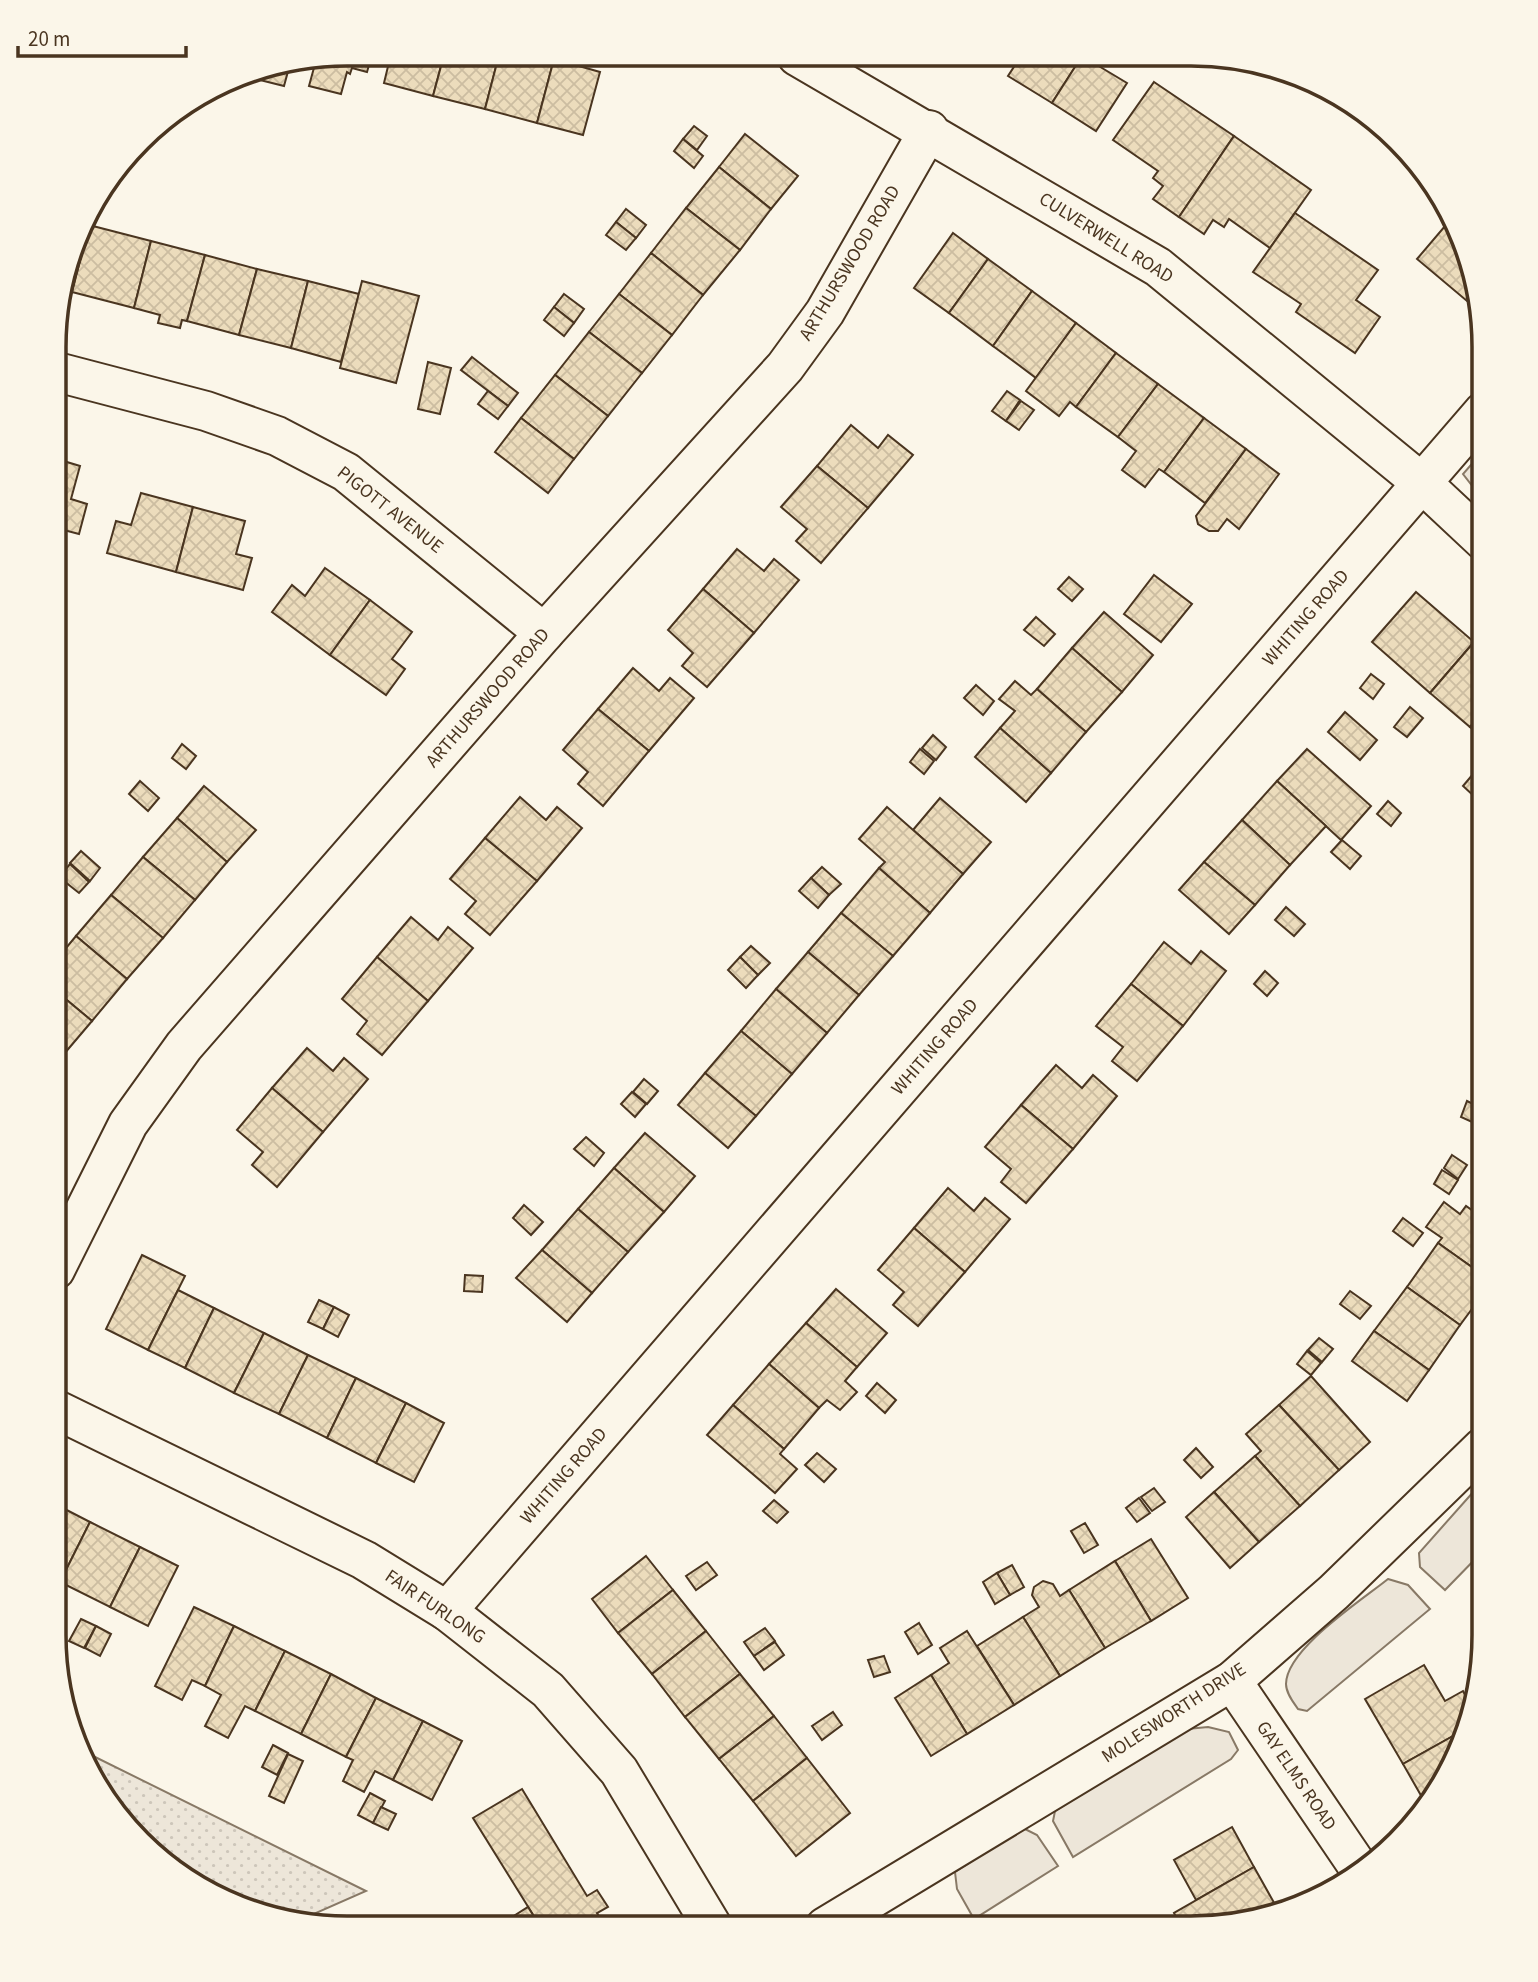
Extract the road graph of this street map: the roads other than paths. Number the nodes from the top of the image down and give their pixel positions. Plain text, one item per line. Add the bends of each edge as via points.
1 (816, 66) edge
2 (929, 130) junction
3 (66, 374) edge
4 (1472, 425) edge
5 (1422, 484) junction
6 (1472, 530) edge
7 (544, 633) junction
8 (66, 1248) edge
9 (66, 1414) edge
10 (1472, 1458) edge
11 (447, 1611) junction
12 (1232, 1681) junction
13 (1354, 1863) edge
14 (706, 1916) edge
15 (843, 1916) edge

1 - 2 street, CULVERWELL ROAD
2 - 5 street, CULVERWELL ROAD via 1158,267
2 - 7 street, ARTHURSWOOD ROAD via 825,312 785,367
3 - 7 street, PIGOTT AVENUE via 206,411 277,436 346,472
4 - 5 street, WHITING ROAD
5 - 6 street, CULVERWELL ROAD
5 - 11 street, WHITING ROAD
7 - 8 street, ARTHURSWOOD ROAD via 184,1046 128,1124
9 - 11 street, FAIR FURLONG via 364,1560
10 - 12 street, MOLESWORTH DRIVE via 1334,1592
11 - 14 street, FAIR FURLONG via 548,1690 619,1771
12 - 13 street, GAY ELMS ROAD
12 - 15 street, MOLESWORTH DRIVE

